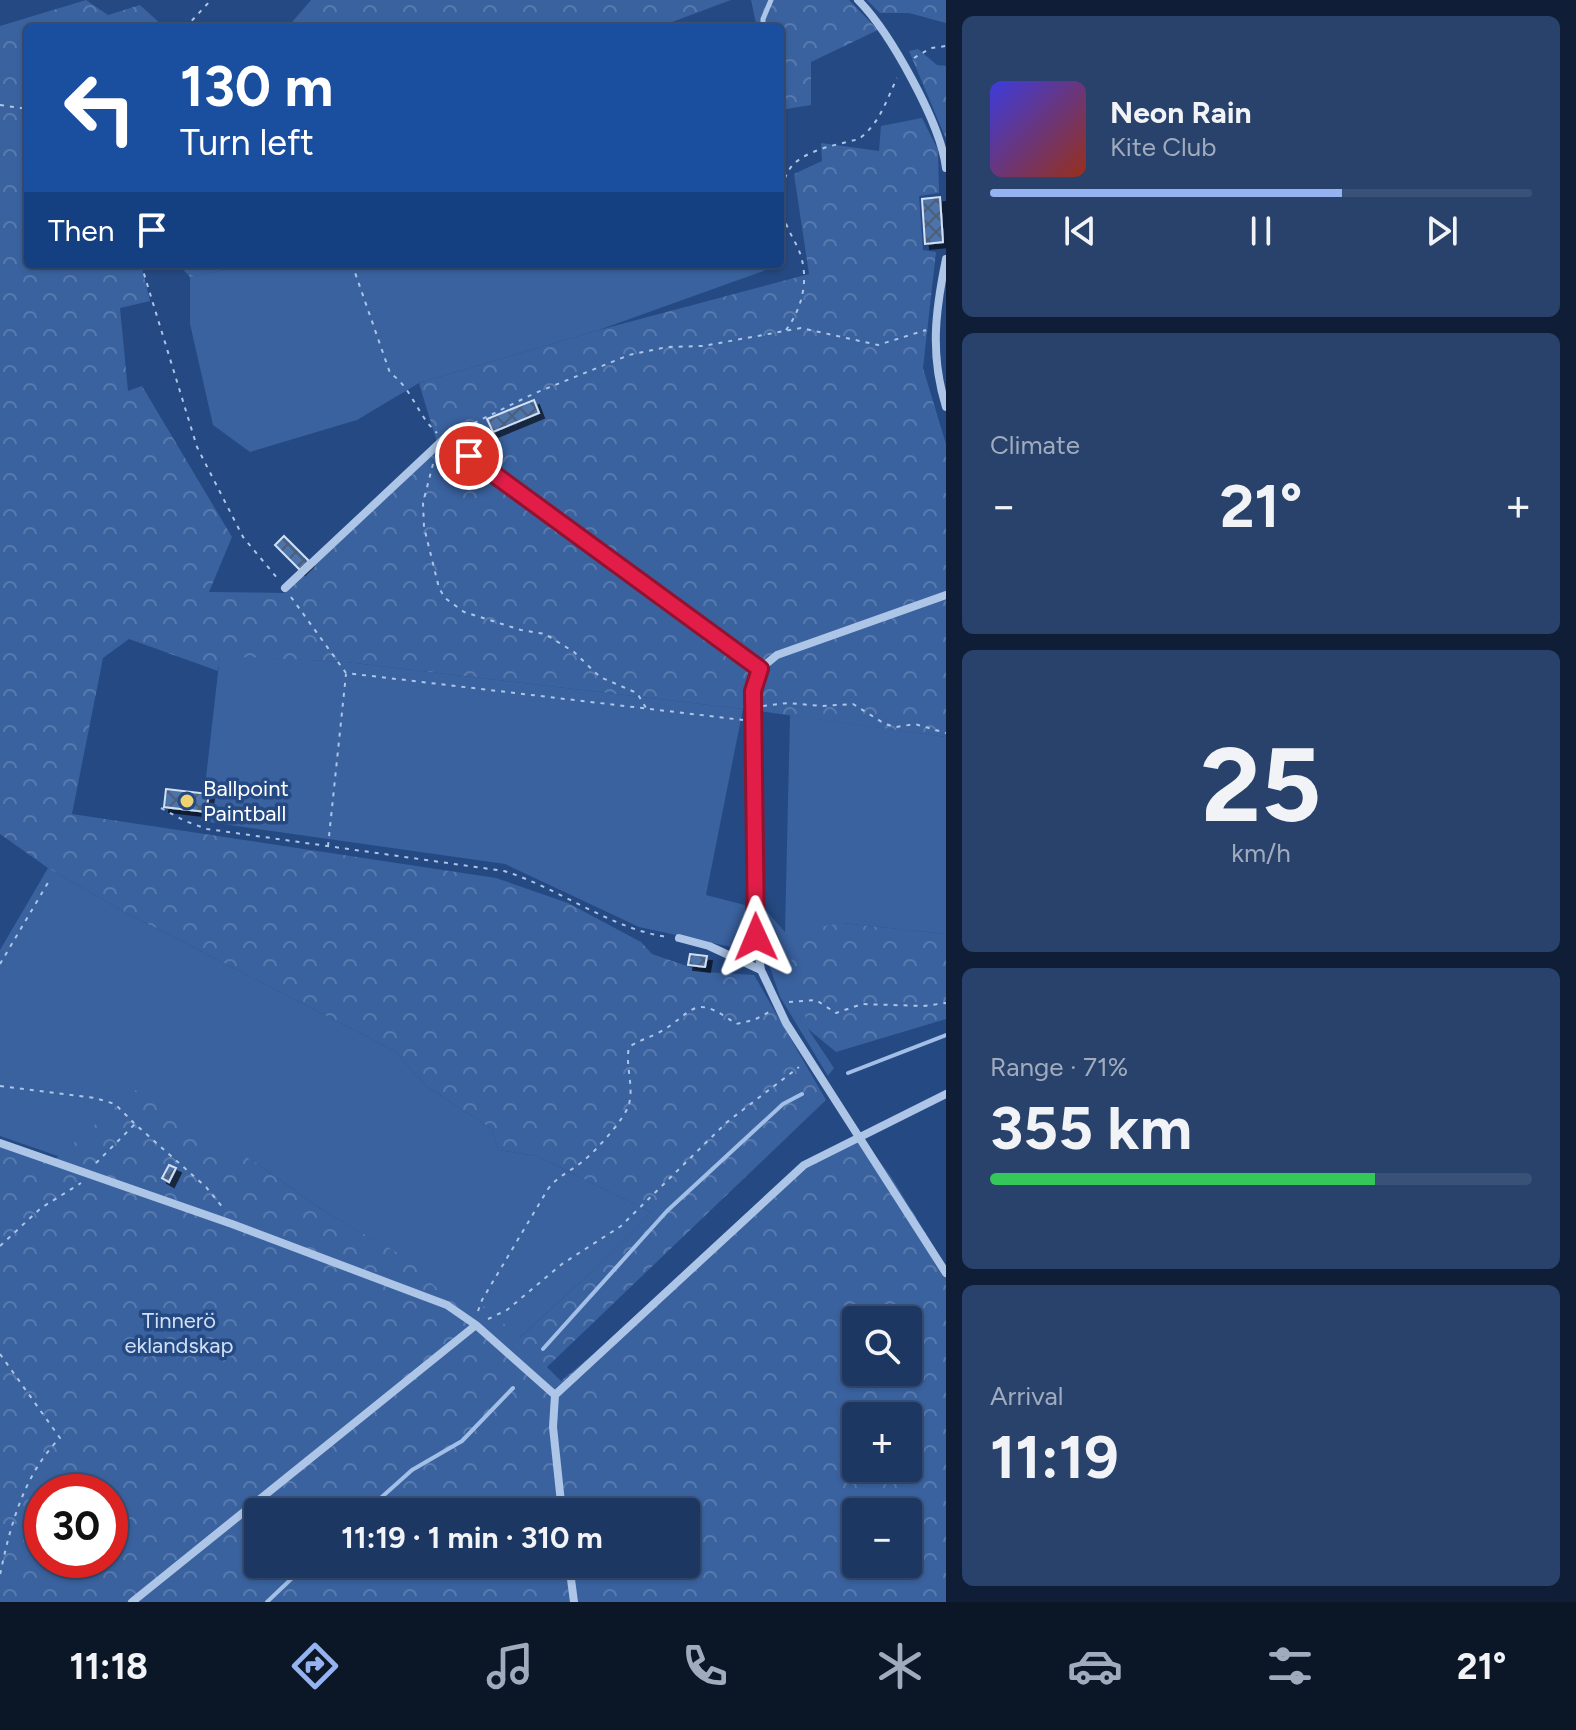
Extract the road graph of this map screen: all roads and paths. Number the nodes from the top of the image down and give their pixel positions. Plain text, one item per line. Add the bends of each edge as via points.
1 (211, 0) edge
2 (771, 0) edge
3 (858, 0) edge
4 (189, 24) edge
5 (763, 24) edge
6 (946, 46) edge
7 (904, 67) junction
8 (0, 105) edge
9 (24, 108) edge
10 (945, 146) edge
11 (946, 168) edge
12 (784, 177) edge
13 (784, 216) edge
14 (946, 259) edge
15 (142, 268) edge
16 (353, 268) edge
17 (934, 327) junction
18 (785, 330) junction
19 (946, 407) edge
20 (445, 438) junction
21 (433, 460) dead end
22 (285, 588) junction
23 (946, 595) edge
24 (760, 669) junction
25 (346, 673) junction
26 (646, 708) junction
27 (753, 708) junction
28 (753, 721) junction
29 (946, 733) edge
30 (161, 808) dead end
31 (328, 846) junction
32 (49, 881) dead end
33 (679, 938) joint
34 (0, 964) edge
35 (761, 970) junction
36 (946, 1003) edge
37 (778, 1008) junction
38 (809, 1060) junction
39 (0, 1086) edge
40 (946, 1094) edge
41 (135, 1124) junction
42 (861, 1137) junction
43 (0, 1143) edge
44 (89, 1174) junction
45 (232, 1224) junction
46 (0, 1246) edge
47 (946, 1273) edge
48 (475, 1324) junction
49 (0, 1354) edge
50 (555, 1395) junction
51 (561, 1498) edge
52 (0, 1575) edge
53 (571, 1578) edge
54 (132, 1602) edge
55 (574, 1602) edge

1 - 4 path
2 - 5 lane
3 - 7 street
6 - 7 path via 931,48
7 - 10 street
7 - 12 path via 875,125 859,139 798,160
8 - 9 path
10 - 11 street
13 - 18 path via 804,272 800,303
14 - 17 street
15 - 22 path via 197,447 243,537
16 - 20 path via 390,373
17 - 18 path via 878,345 801,328
17 - 19 street
18 - 20 path via 629,355
20 - 22 street
20 - 24 street
21 - 26 path via 423,503 424,527 445,598 464,612 545,634 600,677 637,693
22 - 25 path
23 - 24 street via 777,655
24 - 27 street
25 - 26 path
25 - 31 path
26 - 28 path
27 - 28 street
27 - 29 path via 853,704 885,724 915,724
28 - 35 street via 755,926
30 - 31 path via 207,829
31 - 33 path via 504,871 627,926
32 - 34 path
33 - 35 street
35 - 37 street
36 - 37 path via 862,1004 836,1013 816,1000
37 - 38 street
37 - 48 path via 736,1024 718,1011 694,1007 629,1047 631,1089 622,1117 583,1162 557,1177 548,1189 482,1300
38 - 42 street
38 - 48 path via 727,1122 621,1226 562,1264 507,1310
39 - 41 path via 95,1098 115,1104
40 - 42 street
41 - 44 path
41 - 45 path via 206,1187
42 - 47 street
42 - 50 street via 804,1165
43 - 44 street
44 - 45 street
44 - 46 path
45 - 48 street via 447,1305
48 - 50 street
48 - 54 street
49 - 52 path via 60,1438 43,1455 10,1526
50 - 51 street
53 - 55 street

